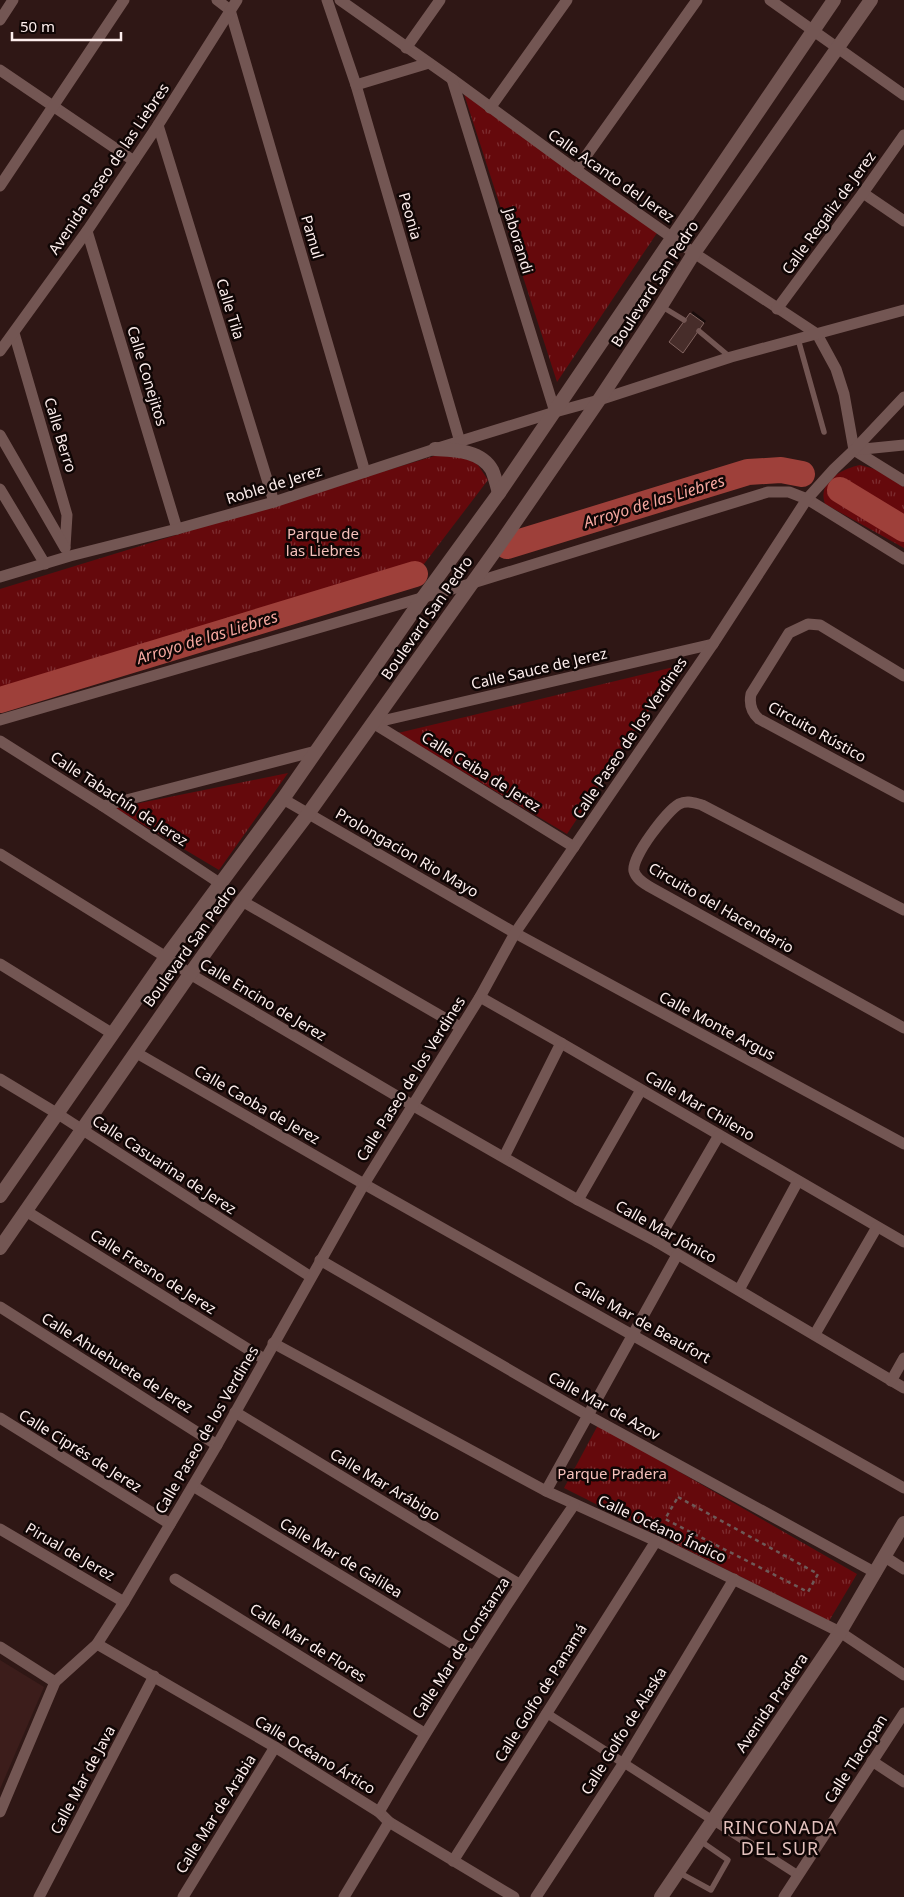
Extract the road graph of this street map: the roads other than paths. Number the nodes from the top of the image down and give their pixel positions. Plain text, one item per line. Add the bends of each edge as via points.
1 (13, 0) edge
2 (124, 0) edge
3 (217, 0) edge
4 (237, 0) edge
5 (326, 0) edge
6 (340, 0) edge
7 (440, 0) edge
8 (567, 0) edge
9 (698, 0) edge
10 (770, 0) edge
11 (834, 0) edge
12 (871, 0) edge
13 (230, 10) junction
14 (0, 20) edge
15 (813, 30) junction
16 (837, 47) junction
17 (406, 48) junction
18 (429, 63) junction
19 (0, 70) edge
20 (452, 79) junction
21 (356, 85) junction
22 (904, 96) edge
23 (54, 107) junction
24 (490, 108) junction
25 (158, 125) junction
26 (904, 135) edge
27 (134, 161) junction
28 (576, 170) junction
29 (0, 186) edge
30 (863, 193) junction
31 (904, 221) edge
32 (87, 231) junction
33 (672, 237) junction
34 (694, 253) junction
35 (662, 306) junction
36 (777, 309) junction
37 (904, 310) edge
38 (684, 320) dead end
39 (699, 331) dead end
40 (14, 333) junction
41 (817, 334) junction
42 (798, 339) junction
43 (0, 351) edge
44 (731, 357) junction
45 (904, 397) edge
46 (599, 400) junction
47 (555, 412) junction
48 (824, 432) dead end
49 (0, 435) edge
50 (460, 442) junction
51 (904, 445) edge
52 (435, 449) junction
53 (854, 450) junction
54 (365, 472) junction
55 (904, 481) edge
56 (0, 489) edge
57 (499, 493) junction
58 (807, 499) junction
59 (274, 502) junction
60 (177, 530) junction
61 (67, 552) junction
62 (904, 560) edge
63 (45, 564) junction
64 (0, 577) edge
65 (476, 578) junction
66 (424, 596) junction
67 (713, 644) junction
68 (904, 676) edge
69 (0, 720) edge
70 (372, 723) junction
71 (0, 741) edge
72 (316, 751) junction
73 (904, 797) edge
74 (284, 799) junction
75 (103, 806) junction
76 (308, 814) junction
77 (574, 847) junction
78 (0, 854) edge
79 (221, 884) junction
80 (242, 901) junction
81 (904, 910) edge
82 (515, 933) junction
83 (166, 957) junction
84 (0, 964) edge
85 (190, 974) junction
86 (480, 997) junction
87 (460, 1028) junction
88 (904, 1028) edge
89 (113, 1034) junction
90 (561, 1043) junction
91 (136, 1052) junction
92 (0, 1079) edge
93 (641, 1090) junction
94 (412, 1105) junction
95 (58, 1114) junction
96 (82, 1131) junction
97 (719, 1134) junction
98 (904, 1144) edge
99 (504, 1157) junction
100 (798, 1181) junction
101 (364, 1184) junction
102 (1, 1194) edge
103 (578, 1200) junction
104 (26, 1211) junction
105 (877, 1227) junction
106 (657, 1242) junction
107 (904, 1242) edge
108 (0, 1248) edge
109 (677, 1255) junction
110 (320, 1260) junction
111 (311, 1277) junction
112 (739, 1290) junction
113 (0, 1307) edge
114 (634, 1334) junction
115 (815, 1334) junction
116 (273, 1343) junction
117 (904, 1358) edge
118 (264, 1359) junction
119 (892, 1380) junction
120 (904, 1388) edge
121 (235, 1412) junction
122 (589, 1416) junction
123 (0, 1418) edge
124 (217, 1445) junction
125 (193, 1486) junction
126 (904, 1488) edge
127 (546, 1492) junction
128 (574, 1505) junction
129 (904, 1523) edge
130 (170, 1524) junction
131 (0, 1529) edge
132 (656, 1541) junction
133 (885, 1558) junction
134 (904, 1569) edge
135 (876, 1573) junction
136 (176, 1579) dead end
137 (734, 1579) junction
138 (520, 1584) junction
139 (124, 1602) junction
140 (840, 1632) junction
141 (97, 1644) junction
142 (0, 1647) edge
143 (473, 1656) junction
144 (904, 1675) edge
145 (154, 1676) junction
146 (55, 1682) junction
147 (546, 1712) junction
148 (904, 1712) edge
149 (424, 1733) junction
150 (275, 1748) junction
151 (872, 1761) junction
152 (623, 1764) junction
153 (904, 1782) edge
154 (0, 1812) edge
155 (379, 1812) junction
156 (712, 1820) junction
157 (389, 1822) junction
158 (699, 1840) junction
159 (453, 1860) junction
160 (678, 1872) junction
161 (798, 1875) junction
162 (507, 1895) edge
163 (39, 1897) edge
164 (183, 1897) edge
165 (344, 1897) edge
166 (536, 1897) edge
167 (661, 1897) edge
168 (784, 1897) edge

1 - 14 street
2 - 23 street
3 - 13 street
4 - 13 street, Avenida Paseo de las Liebres
5 - 21 street, Peonia
6 - 17 street, Calle Acanto del Jerez
7 - 17 street
8 - 24 street
9 - 28 street
10 - 15 street
11 - 15 street, Boulevard San Pedro
12 - 16 street, Boulevard San Pedro
13 - 25 street, Avenida Paseo de las Liebres
13 - 54 street, Pamul
15 - 16 street
15 - 33 street, Boulevard San Pedro
16 - 22 street
16 - 34 street, Boulevard San Pedro
17 - 18 street, Calle Acanto del Jerez
18 - 20 street, Calle Acanto del Jerez
18 - 21 street
19 - 23 street
20 - 24 street, Calle Acanto del Jerez
20 - 47 street, Jaborandi
21 - 50 street, Peonia
23 - 27 street
23 - 29 street
24 - 28 street, Calle Acanto del Jerez
25 - 27 street, Avenida Paseo de las Liebres
25 - 59 street, Calle Tila
26 - 30 street, Calle Regaliz de Jerez
27 - 32 street, Avenida Paseo de las Liebres
28 - 33 street, Calle Acanto del Jerez
30 - 31 street
30 - 36 street, Calle Regaliz de Jerez
32 - 40 street, Avenida Paseo de las Liebres
32 - 60 street, Calle Conejitos
33 - 34 street, Calle Acanto del Jerez
33 - 47 street, Boulevard San Pedro
34 - 35 street, Boulevard San Pedro
34 - 36 street, Calle Acanto del Jerez
35 - 38 lane
35 - 46 street, Boulevard San Pedro
36 - 41 street, Calle Acanto del Jerez
37 - 41 street, Roble de Jerez
39 - 44 lane
40 - 43 street, Avenida Paseo de las Liebres
40 - 61 street, Calle Berro via 67,515
41 - 42 street, Roble de Jerez
41 - 53 street, Calle Acanto del Jerez via 836,369 844,394
42 - 44 street, Roble de Jerez
42 - 48 lane
44 - 46 street, Roble de Jerez
45 - 53 street, Calle Paseo de los Verdines
46 - 47 street, Roble de Jerez
46 - 65 street, Boulevard San Pedro
47 - 50 street, Roble de Jerez
47 - 57 street, Boulevard San Pedro
49 - 61 street
50 - 52 street, Roble de Jerez
51 - 53 street
52 - 54 street, Roble de Jerez
52 - 57 street via 464,451 481,460 491,469
53 - 55 street
53 - 58 street, Calle Paseo de los Verdines
54 - 59 street, Roble de Jerez
56 - 63 street
57 - 66 street, Boulevard San Pedro
58 - 62 street
58 - 65 street via 789,492 751,496
58 - 67 street, Calle Paseo de los Verdines
59 - 60 street, Roble de Jerez
60 - 61 street, Roble de Jerez
61 - 63 street, Roble de Jerez
63 - 64 street, Roble de Jerez
65 - 66 street
65 - 70 street, Boulevard San Pedro
66 - 69 street
66 - 72 street, Boulevard San Pedro
67 - 70 street, Calle Sauce de Jerez
67 - 77 street, Calle Paseo de los Verdines
68 - 73 street, Circuito Rústico via 820,625 808,624 789,633 750,699 750,708 758,719
70 - 76 street, Boulevard San Pedro
70 - 77 street, Calle Ceiba de Jerez
71 - 75 street, Calle Tabachín de Jerez
72 - 74 street, Boulevard San Pedro
72 - 75 street
74 - 76 street, Prolongacion Rio Mayo
74 - 79 street, Boulevard San Pedro
75 - 79 street, Calle Tabachín de Jerez
76 - 80 street, Boulevard San Pedro
76 - 82 street, Prolongacion Rio Mayo
77 - 82 street, Calle Paseo de los Verdines
78 - 83 street, Calle Encino de Jerez
79 - 83 street, Boulevard San Pedro
80 - 85 street, Boulevard San Pedro
80 - 87 street
81 - 88 street, Circuito del Hacendario via 689,801 670,812 635,862 636,876 650,888
82 - 86 street, Calle Paseo de los Verdines
82 - 98 street, Calle Monte Argus
83 - 85 street, Calle Encino de Jerez
83 - 89 street, Boulevard San Pedro
84 - 89 street
85 - 91 street, Boulevard San Pedro
85 - 94 street, Calle Encino de Jerez
86 - 87 street, Calle Paseo de los Verdines
86 - 90 street, Calle Mar Chileno
87 - 94 street, Calle Paseo de los Verdines
89 - 95 street, Boulevard San Pedro
90 - 93 street, Calle Mar Chileno
90 - 99 street
91 - 96 street, Boulevard San Pedro
91 - 101 street, Calle Caoba de Jerez
92 - 95 street, Calle Casuarina de Jerez
93 - 97 street, Calle Mar Chileno
93 - 103 street
94 - 99 street, Calle Mar Jónico
94 - 101 street, Calle Paseo de los Verdines
95 - 96 street, Calle Casuarina de Jerez
95 - 102 street, Boulevard San Pedro
96 - 104 street, Boulevard San Pedro
96 - 111 street, Calle Casuarina de Jerez
97 - 100 street, Calle Mar Chileno
97 - 106 street
99 - 103 street, Calle Mar Jónico
100 - 105 street, Calle Mar Chileno
100 - 112 street
101 - 110 street, Calle Paseo de los Verdines
101 - 114 street, Calle Mar de Beaufort
103 - 106 street, Calle Mar Jónico
104 - 108 street, Boulevard San Pedro
104 - 118 street, Calle Fresno de Jerez
105 - 107 street, Calle Mar Chileno
105 - 115 street
106 - 109 street, Calle Mar Jónico
109 - 112 street, Calle Mar Jónico
109 - 114 street
110 - 111 street, Calle Paseo de los Verdines
110 - 122 street, Calle Mar de Azov
111 - 116 street, Calle Paseo de los Verdines
112 - 115 street, Calle Mar Jónico
113 - 124 street, Calle Ahuehuete de Jerez
114 - 122 street
114 - 126 street, Calle Mar de Beaufort
115 - 119 street, Calle Mar Jónico
116 - 118 street, Calle Paseo de los Verdines
116 - 127 street, Calle Océano Índico
117 - 119 street
118 - 121 street, Calle Paseo de los Verdines
119 - 120 street, Calle Mar Jónico
121 - 124 street, Calle Paseo de los Verdines
121 - 138 street, Calle Mar Arábigo
122 - 127 street
122 - 135 street, Calle Mar de Azov
123 - 130 street, Calle Ciprés de Jerez
124 - 125 street, Calle Paseo de los Verdines
125 - 130 street, Calle Paseo de los Verdines
125 - 143 street, Calle Mar de Galilea
127 - 128 street, Calle Océano Índico
128 - 132 street, Calle Océano Índico
128 - 138 street, Calle Mar de Constanza
129 - 133 street, Avenida Pradera
130 - 139 street, Calle Paseo de los Verdines
131 - 139 street, Pirual de Jerez
132 - 137 street, Calle Océano Índico
132 - 147 street, Calle Golfo de Panamá
133 - 134 street
133 - 135 street, Avenida Pradera
135 - 140 street, Avenida Pradera
136 - 149 street, Calle Mar de Flores
137 - 140 street, Calle Océano Índico
137 - 152 street, Calle Golfo de Alaska
138 - 143 street, Calle Mar de Constanza
139 - 141 street, Calle Paseo de los Verdines
140 - 144 street, Calle Océano Índico
140 - 156 street, Avenida Pradera
141 - 145 street, Calle Océano Ártico
141 - 146 street, Calle Paseo de los Verdines
142 - 146 street
143 - 149 street, Calle Mar de Constanza
145 - 150 street, Calle Océano Ártico
145 - 163 street, Calle Mar de Java
146 - 154 street, Calle Paseo de los Verdines
147 - 152 street
147 - 159 street, Calle Golfo de Panamá
148 - 151 street, Calle Tlacopan
149 - 155 street, Calle Mar de Constanza
150 - 155 street, Calle Océano Ártico
150 - 164 street, Calle Mar de Arabia
151 - 153 street
151 - 161 street, Calle Tlacopan
152 - 156 street
152 - 166 street, Calle Golfo de Alaska
155 - 157 street, Calle Océano Ártico
156 - 158 street, Avenida Pradera
156 - 161 street
157 - 159 street, Calle Océano Ártico
157 - 165 street
158 - 160 street, Avenida Pradera
158 - 160 lane via 728,1860 710,1890
159 - 162 street, Calle Océano Ártico
160 - 167 street, Avenida Pradera
161 - 168 street, Calle Tlacopan

